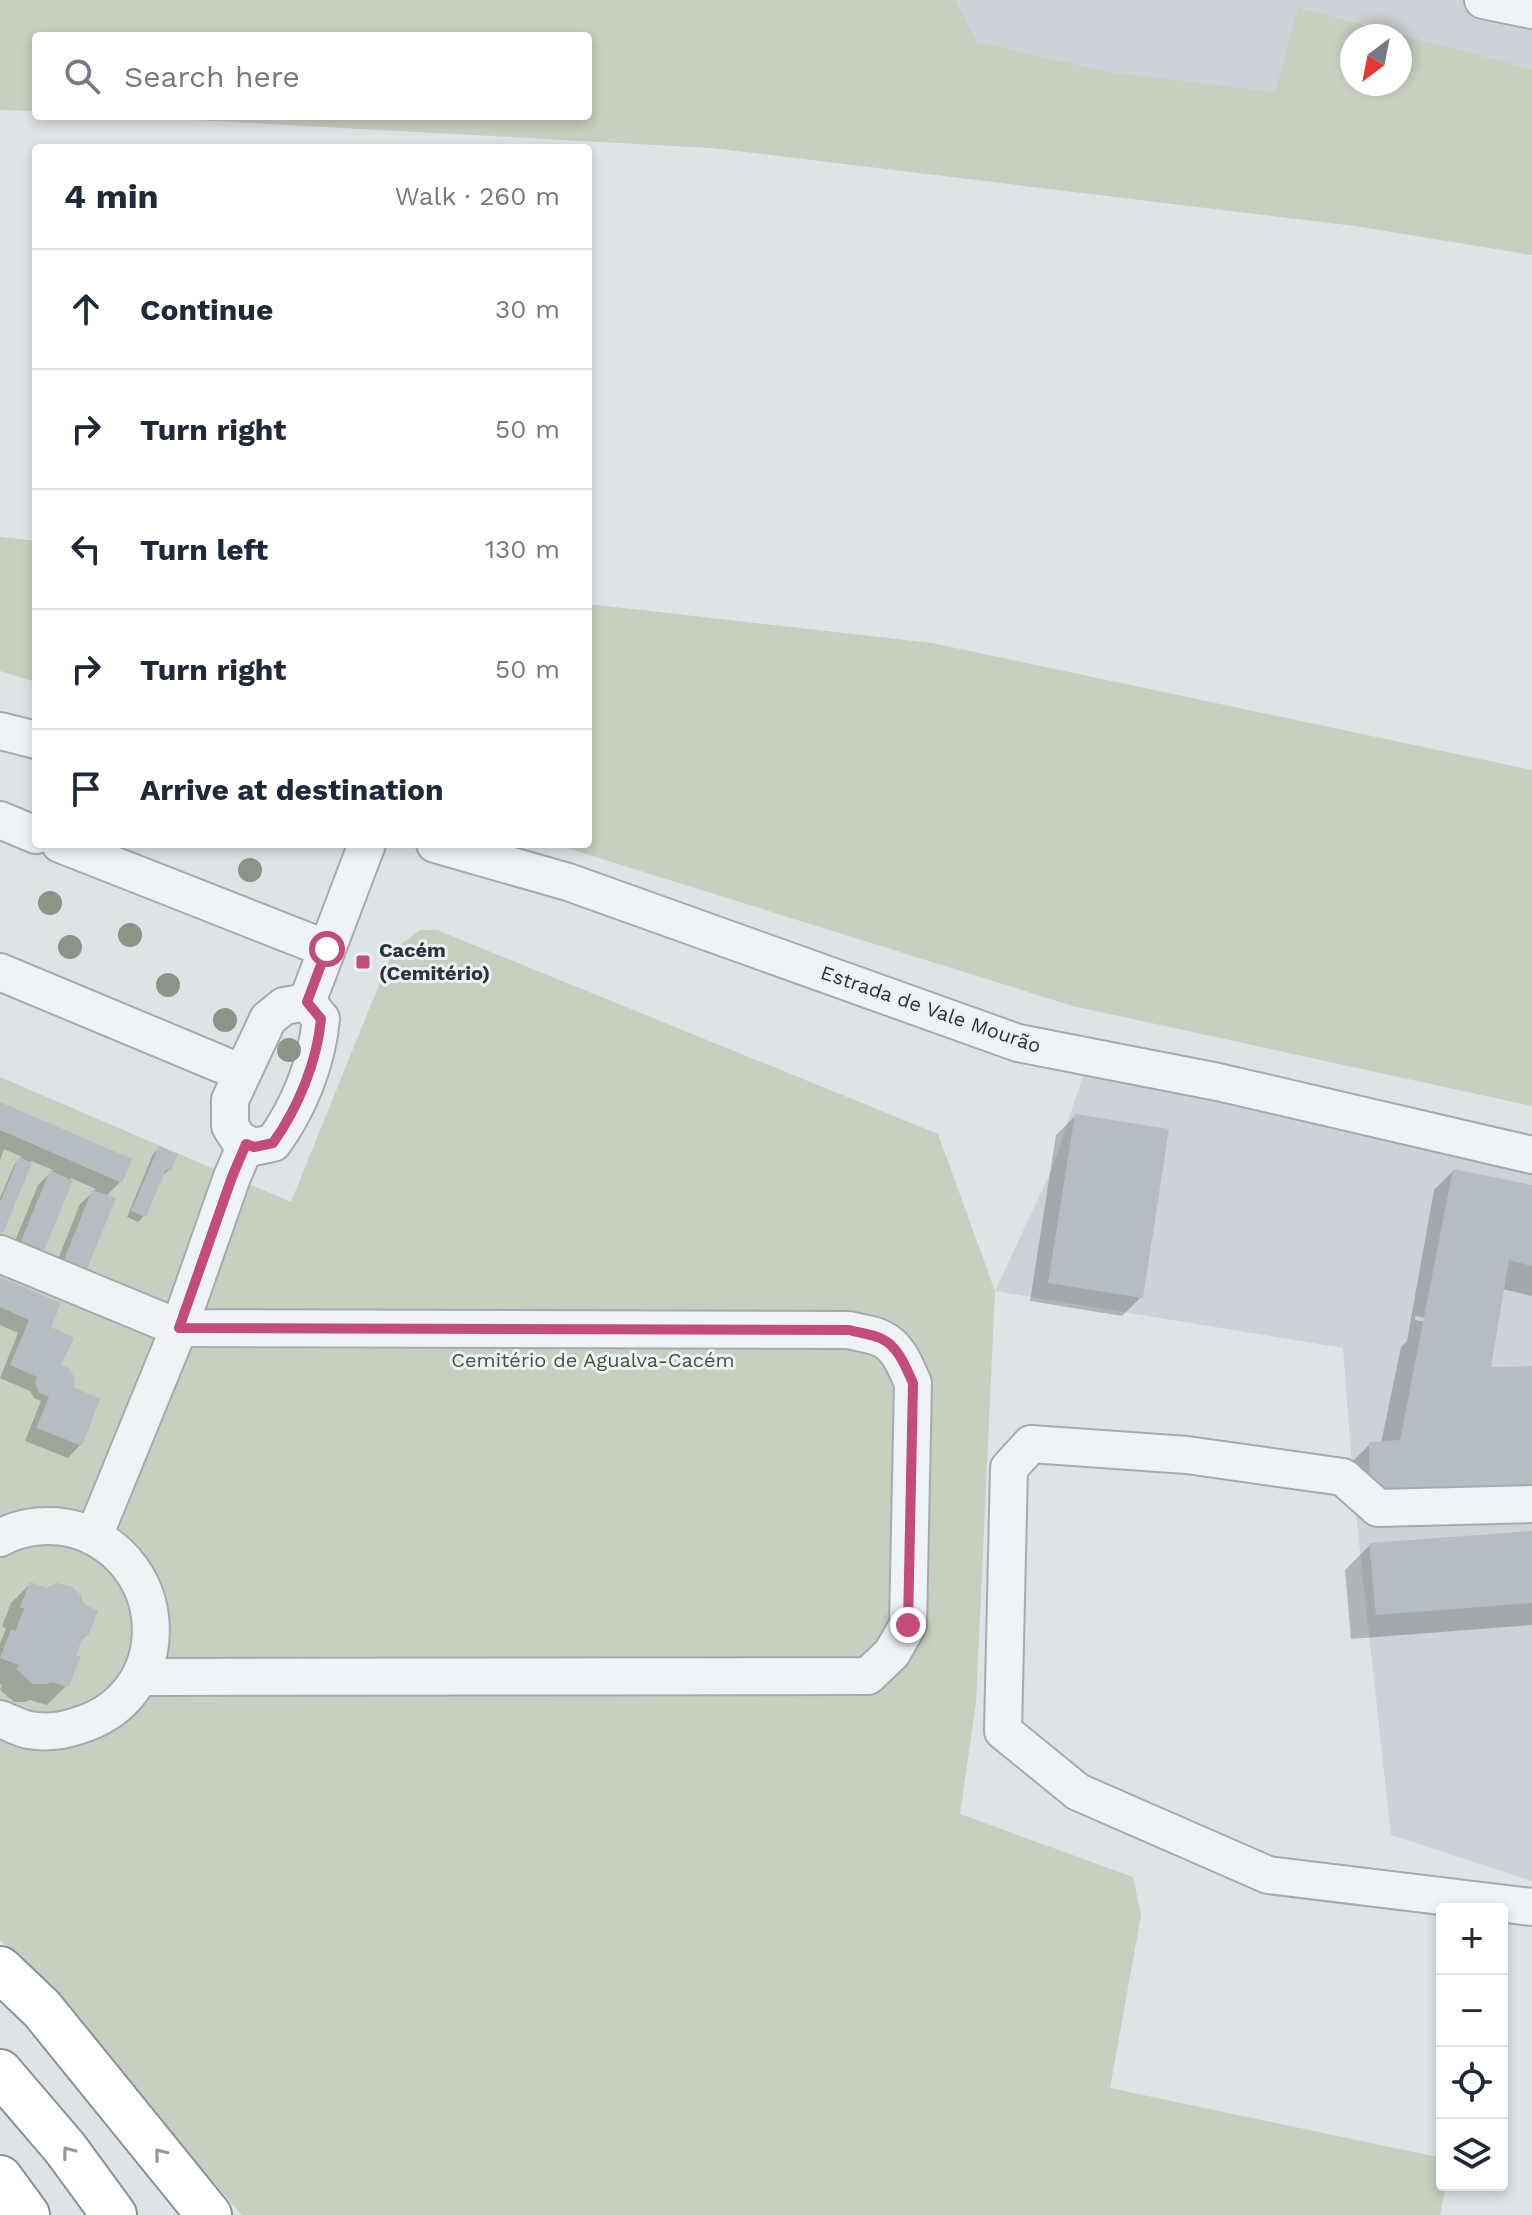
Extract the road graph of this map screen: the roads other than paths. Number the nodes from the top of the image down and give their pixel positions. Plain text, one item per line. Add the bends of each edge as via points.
1 (1483, 0) edge
2 (1532, 10) edge
3 (0, 731) edge
4 (32, 739) edge
5 (0, 820) edge
6 (32, 833) edge
7 (70, 848) edge
8 (365, 848) edge
9 (449, 848) edge
10 (327, 949) junction
11 (0, 972) edge
12 (307, 1002) junction
13 (242, 1073) junction
14 (1532, 1155) edge
15 (239, 1160) junction
16 (0, 1254) edge
17 (179, 1328) junction
18 (1532, 1504) edge
19 (94, 1536) junction
20 (0, 1538) edge
21 (140, 1677) junction
22 (0, 1719) edge
23 (1532, 1907) edge
24 (0, 1969) edge
25 (0, 2072) edge
26 (0, 2178) edge
27 (27, 2215) edge
28 (114, 2215) edge
29 (209, 2215) edge

1 - 2 street
3 - 4 street
5 - 6 street
7 - 10 street
8 - 10 street
9 - 14 street, Estrada de Vale Mourão via 568,882 1018,1043 1218,1082
10 - 12 street
11 - 13 street
12 - 13 street via 284,1006 268,1019
12 - 15 street via 321,1019 319,1044 290,1119 273,1143 254,1147
13 - 15 street via 230,1100
15 - 17 street
16 - 17 street
17 - 19 street
17 - 21 street via 849,1330 883,1339 902,1359 913,1383 908,1625 892,1653 868,1676
18 - 23 street via 1378,1508 1343,1477 1187,1455 1031,1444 1009,1468 1003,1731 1078,1792 1268,1875
19 - 20 street via 65,1527 35,1526
19 - 21 street via 121,1555 141,1582 151,1613 151,1646
21 - 22 street via 120,1704 92,1722 61,1731 28,1730
29 -> 24 highway via 42,2009
28 -> 25 highway
26 - 27 highway

